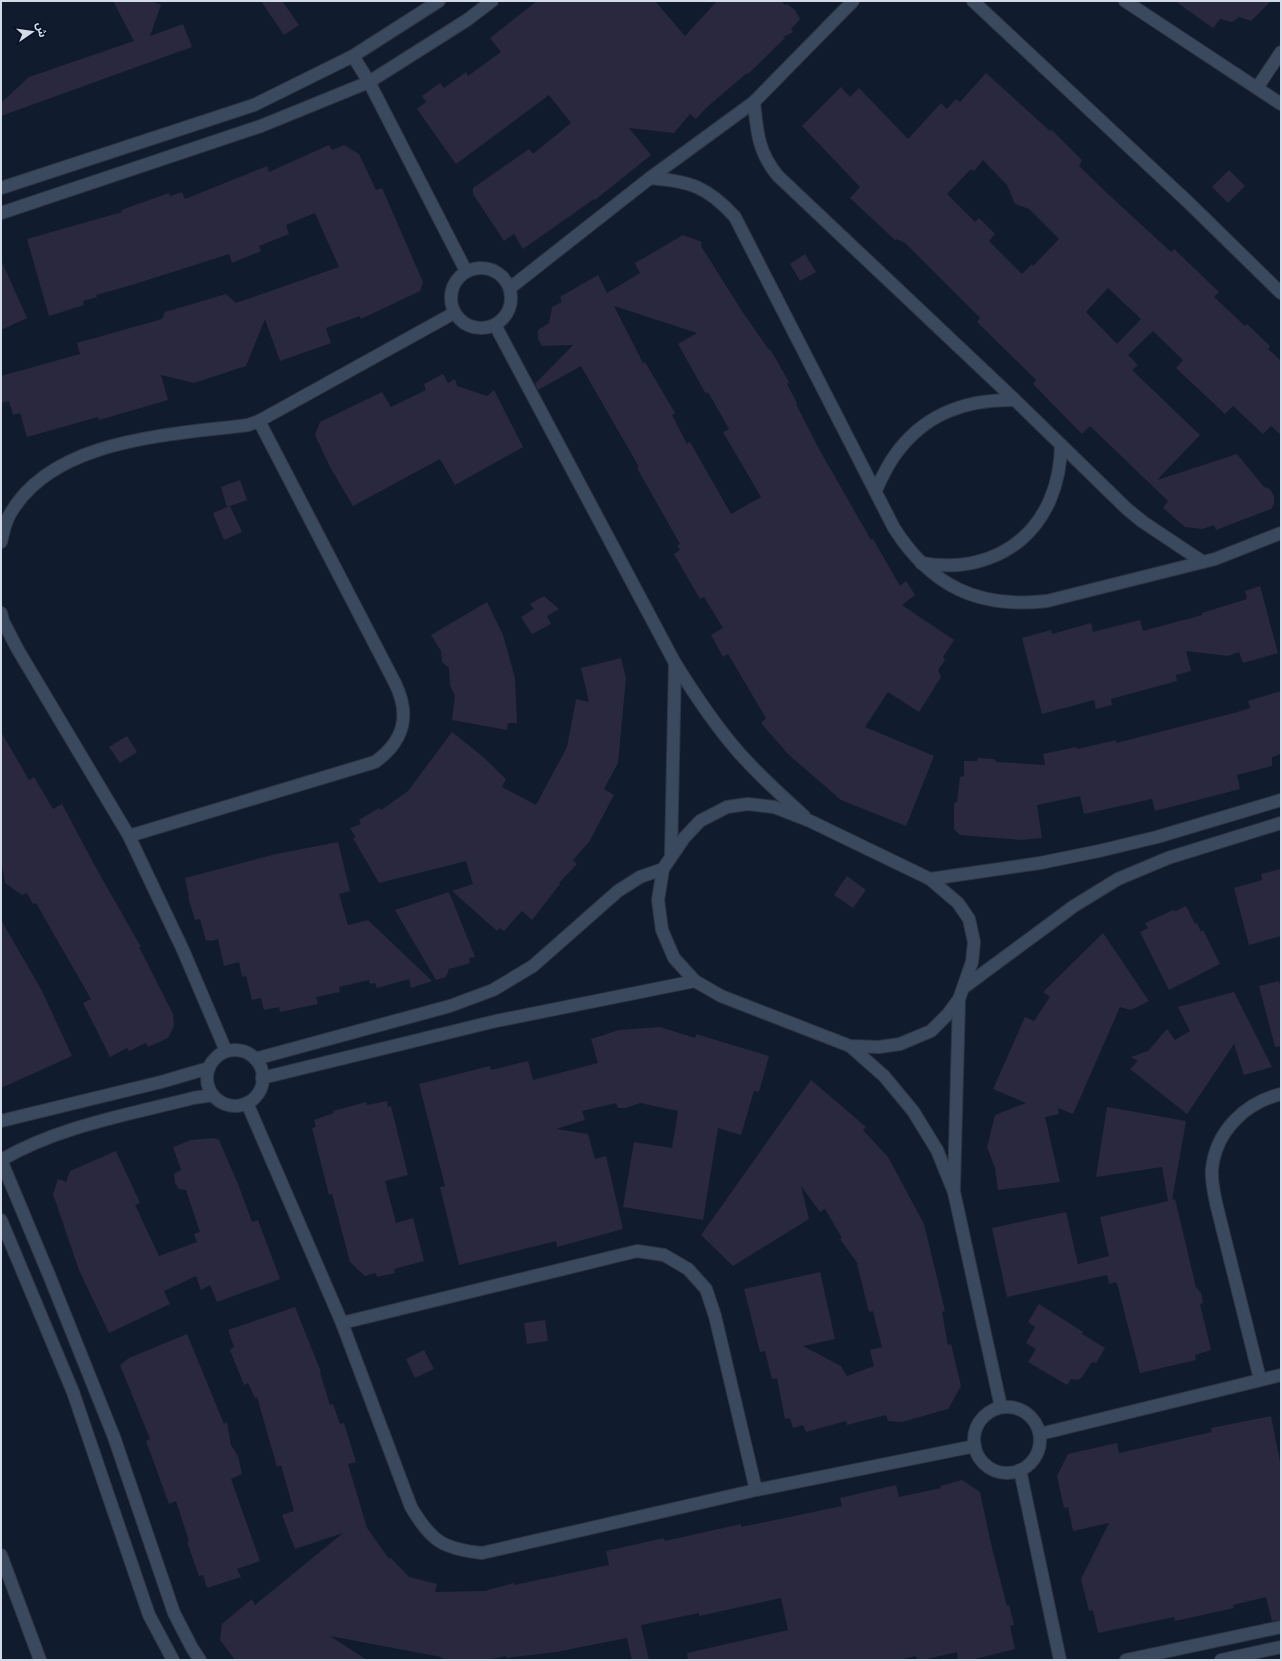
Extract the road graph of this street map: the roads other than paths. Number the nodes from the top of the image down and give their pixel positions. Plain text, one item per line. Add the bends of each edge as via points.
1 (439, 1) edge
2 (492, 1) edge
3 (853, 1) edge
4 (973, 1) edge
5 (1125, 1) edge
6 (1281, 52) edge
7 (353, 56) junction
8 (369, 82) junction
9 (1257, 88) junction
10 (754, 102) junction
11 (1281, 104) edge
12 (650, 178) junction
13 (1, 188) edge
14 (1, 213) edge
15 (466, 271) junction
16 (510, 288) junction
17 (1281, 293) edge
18 (454, 312) junction
19 (495, 325) junction
20 (1015, 400) junction
21 (259, 421) junction
22 (1060, 445) junction
23 (876, 490) junction
24 (1281, 534) edge
25 (1, 542) edge
26 (1203, 562) junction
27 (920, 563) junction
28 (1, 614) edge
29 (675, 664) junction
30 (1281, 800) edge
31 (810, 820) junction
32 (1281, 823) edge
33 (129, 836) junction
34 (671, 855) junction
35 (663, 869) junction
36 (930, 879) junction
37 (695, 981) junction
38 (961, 994) junction
39 (850, 1046) junction
40 (226, 1051) junction
41 (255, 1059) junction
42 (209, 1068) junction
43 (262, 1078) junction
44 (1281, 1094) edge
45 (213, 1095) junction
46 (247, 1103) junction
47 (1, 1121) edge
48 (1, 1160) edge
49 (954, 1192) junction
50 (1, 1220) edge
51 (342, 1323) junction
52 (1281, 1375) edge
53 (1260, 1379) junction
54 (1001, 1407) junction
55 (1040, 1434) junction
56 (975, 1446) junction
57 (1020, 1470) junction
58 (756, 1490) junction
59 (1, 1555) edge
60 (1281, 1627) edge
61 (1281, 1647) edge
62 (40, 1660) edge
63 (173, 1660) edge
64 (200, 1660) edge
65 (1060, 1660) edge
66 (1126, 1660) edge
67 (1221, 1660) edge

1 - 7 street
2 - 8 street via 467,20
3 - 10 street
4 - 17 street via 1189,203
5 - 9 street
6 - 9 street
7 - 8 street
7 - 13 street via 254,105
8 - 14 street via 261,126
8 - 15 street
9 - 11 street
10 - 12 street
10 - 20 street via 758,142 769,165 778,176
12 - 16 street
12 - 23 street via 688,183 706,191 722,202 735,217
15 - 16 street via 483,267 492,269 500,274
15 - 18 street via 453,285 450,294
16 - 19 street via 512,297 508,313
18 - 19 street via 468,326 486,328
18 - 21 street
19 - 29 street
20 - 22 street
20 - 23 street via 964,405 932,419 894,456
21 - 25 street via 248,425 159,436 107,447 76,458 48,472 24,495 8,516
21 - 33 street via 402,697 402,727 392,747 374,762
22 - 26 street via 1127,509
22 - 27 street via 1060,463 1052,497 1033,528 1020,540 1006,550 973,564 943,566
23 - 27 street via 894,528
24 - 26 street
26 - 27 street via 1047,601 1028,603 1009,603 971,595 936,577
28 - 33 street via 18,650
29 - 31 street via 703,707 735,748 771,786
29 - 34 street
30 - 36 street via 1157,837 1099,851 1040,863
31 - 34 street via 774,807 748,804 727,807 700,821
31 - 36 street
32 - 38 street via 1168,858 1118,879 1074,906
33 - 40 street via 183,950
34 - 35 street
35 - 37 street via 658,900 662,930 674,958
35 - 41 street via 640,878 618,891 533,966 493,990 450,1006
36 - 38 street via 958,903 969,919 974,942 972,962
37 - 39 street via 721,996
37 - 43 street via 496,1021
38 - 39 street via 948,1014 931,1031 900,1044 879,1047
38 - 49 street
39 - 49 street via 884,1076 913,1111 937,1150
40 - 41 street via 242,1051
40 - 42 street via 213,1061
41 - 43 street
42 - 45 street via 207,1082
42 - 47 street
43 - 46 street via 261,1088
44 - 53 street via 1245,1110 1232,1122 1222,1137 1212,1169 1216,1203
45 - 46 street via 218,1101 233,1106
45 - 48 street via 192,1098 70,1130 39,1141
46 - 51 street
48 - 64 street via 114,1437 174,1613
49 - 54 street
50 - 63 street via 72,1392 147,1608
51 - 58 street via 411,1508 422,1527 439,1542 460,1551 482,1553
51 - 58 street via 637,1251 664,1255 688,1269 706,1290 715,1316
52 - 53 street
53 - 55 street
54 - 55 street via 1022,1410 1036,1424
54 - 56 street via 984,1417 974,1435
55 - 57 street via 1037,1454 1031,1463
56 - 57 street via 978,1456 993,1470 1003,1473
56 - 58 street
57 - 65 street
59 - 62 street
60 - 66 street
61 - 67 street

